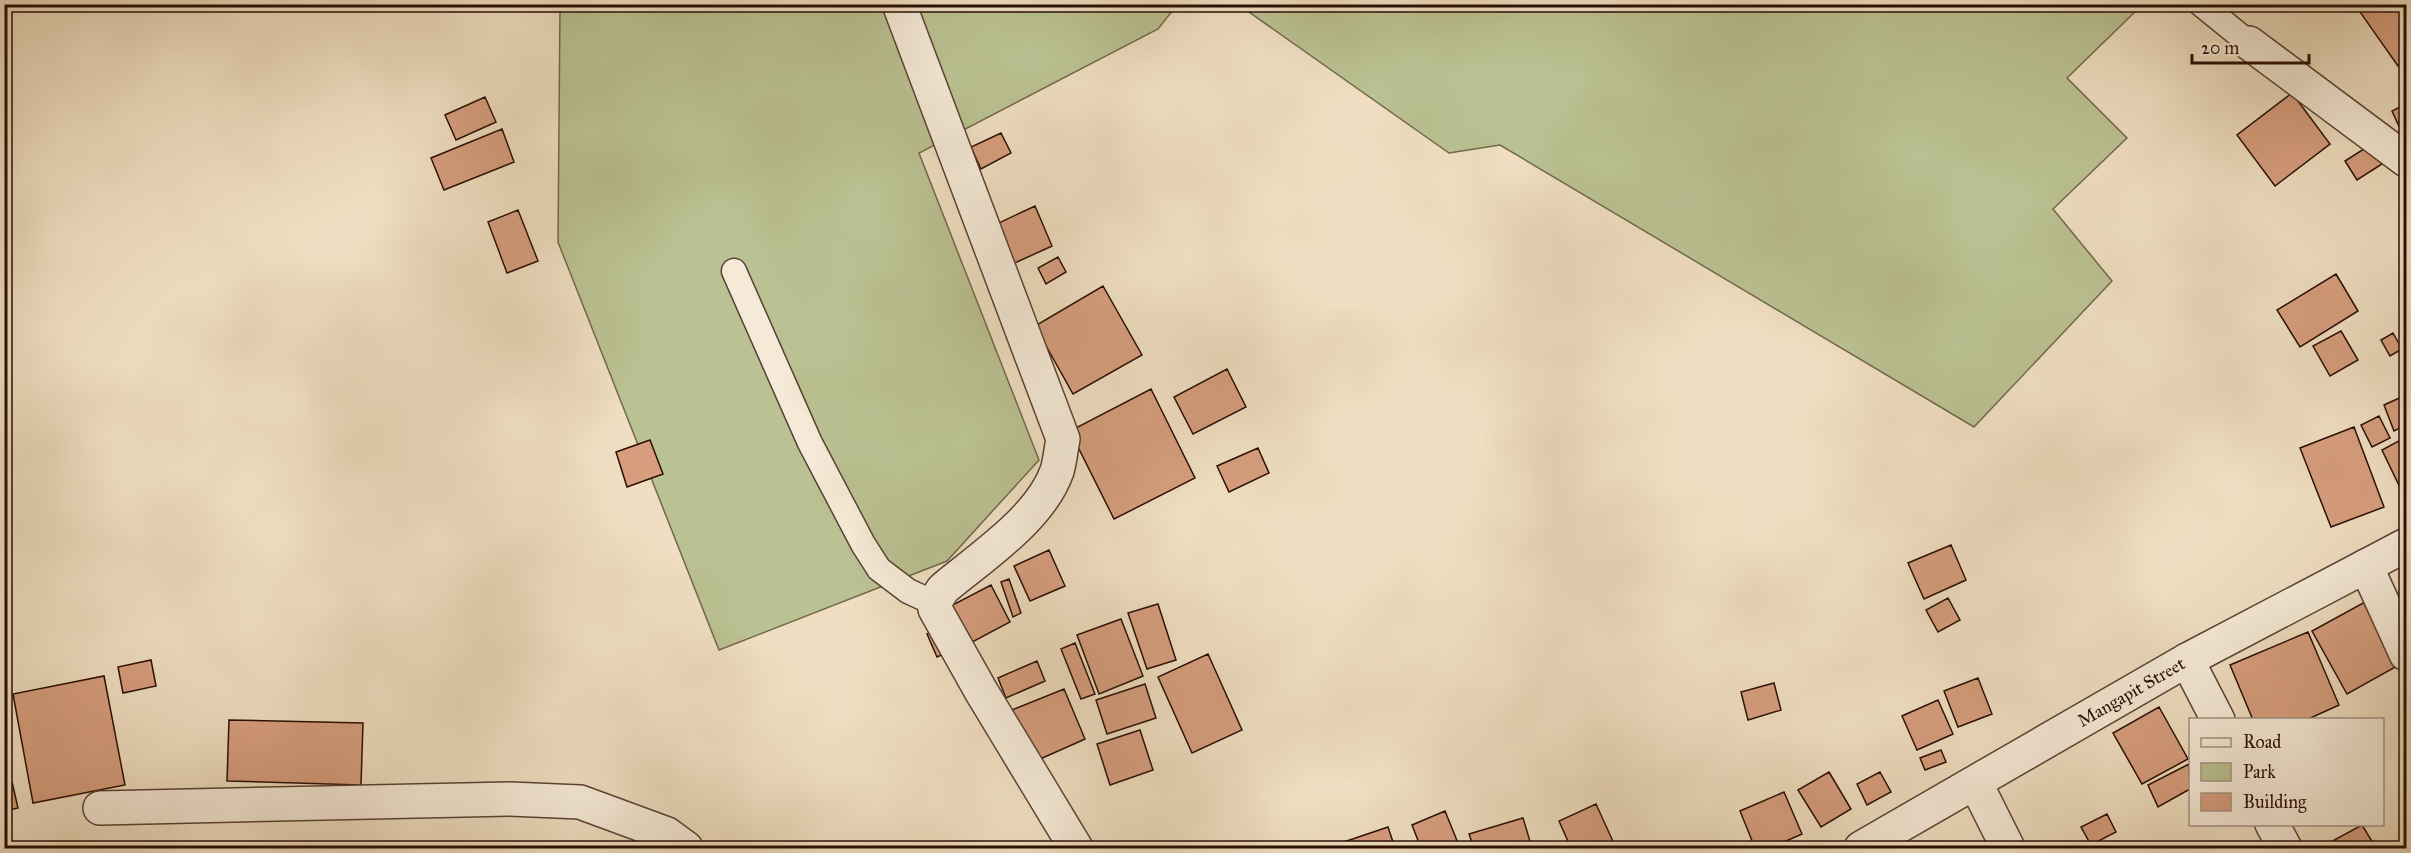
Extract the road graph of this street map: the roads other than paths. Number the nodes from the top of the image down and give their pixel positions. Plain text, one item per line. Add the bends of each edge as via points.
1 (899, 4) edge
2 (2201, 4) edge
3 (2249, 43) joint
4 (2406, 160) edge
5 (734, 271) dead end
6 (2406, 545) edge
7 (2366, 566) junction
8 (934, 603) junction
9 (2406, 654) edge
10 (2187, 660) junction
11 (2217, 718) edge
12 (1976, 784) junction
13 (100, 808) dead end
14 (2273, 826) edge
15 (686, 849) edge
16 (1076, 849) edge
17 (1861, 849) edge
18 (2008, 849) edge
19 (2285, 849) edge

1 - 8 street via 1063,439 1057,471 1027,518 943,589
2 - 3 lane
3 - 4 street
5 - 8 lane via 810,443 863,544 879,569 908,591
6 - 7 street, Mangapit Street
7 - 9 street
7 - 10 street, Mangapit Street
8 - 16 street via 961,656
10 - 11 street
10 - 12 street, Mangapit Street
12 - 17 street, Mangapit Street
12 - 18 street
13 - 15 street via 510,799 580,802 668,834
14 - 19 street

